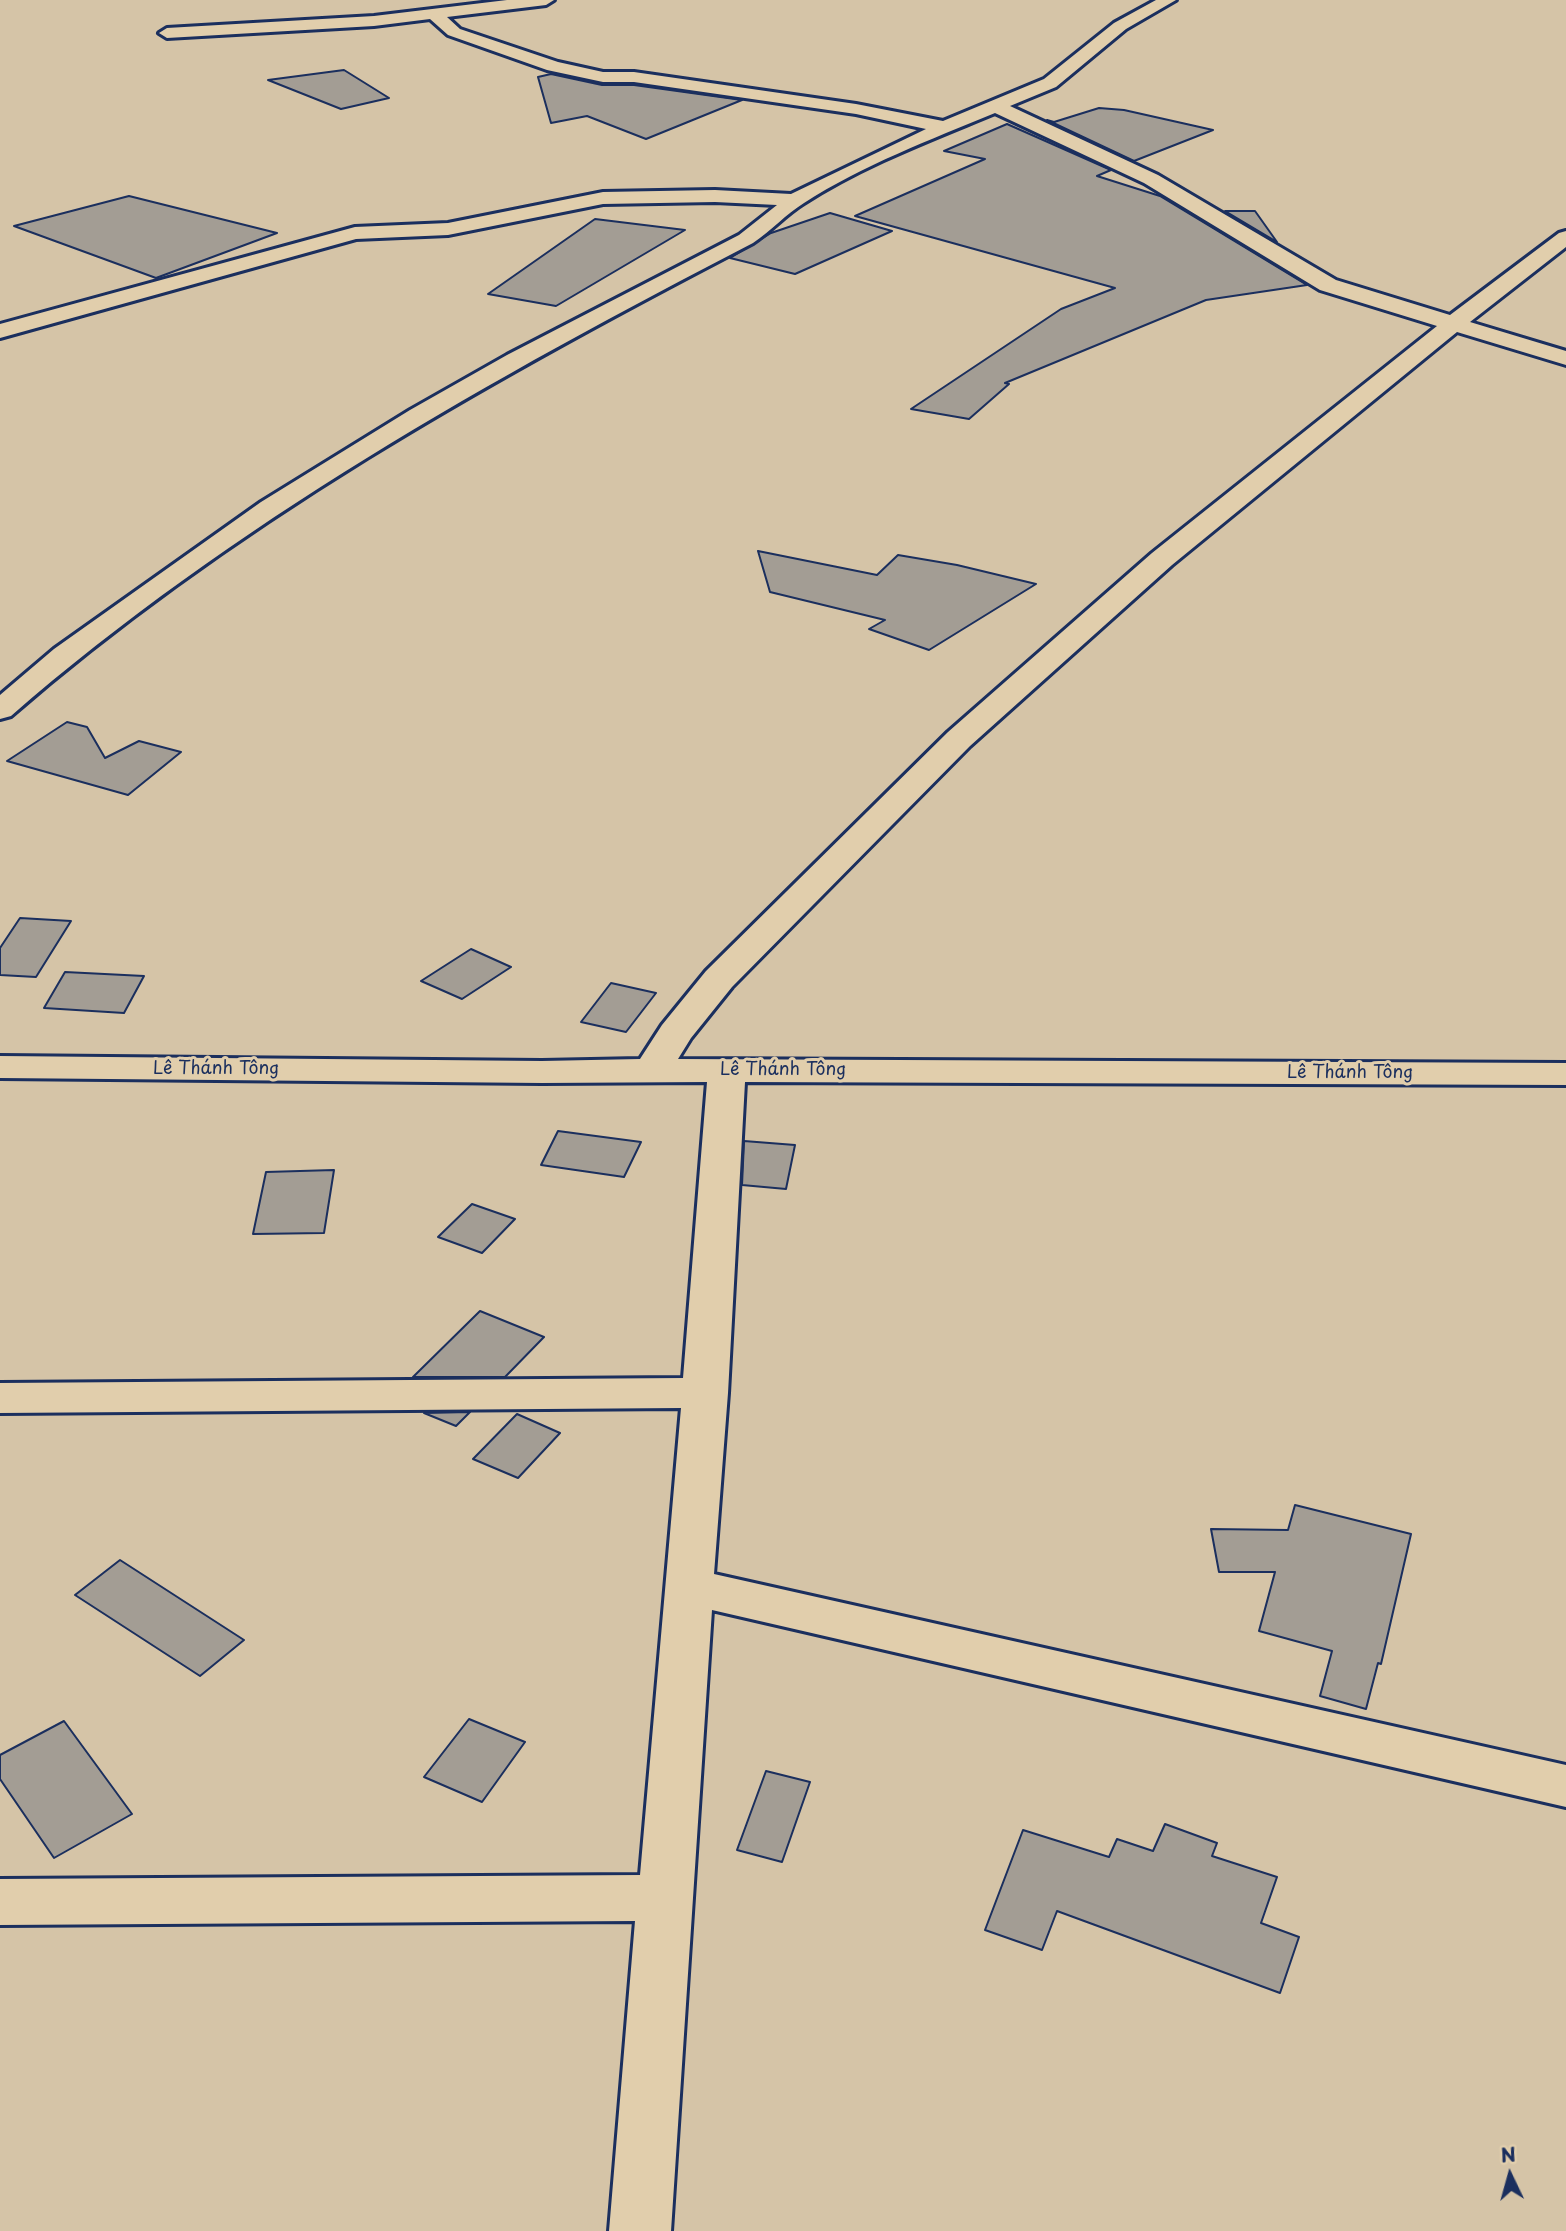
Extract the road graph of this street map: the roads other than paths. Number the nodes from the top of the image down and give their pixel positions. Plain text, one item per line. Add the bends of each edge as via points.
1 (546, 0) edge
2 (1168, 0) edge
3 (436, 16) junction
4 (167, 33) dead end
5 (997, 107) junction
6 (945, 127) junction
7 (794, 200) junction
8 (1566, 237) edge
9 (1452, 325) junction
10 (0, 331) edge
11 (1566, 358) edge
12 (0, 710) edge
13 (0, 1067) edge
14 (652, 1070) junction
15 (727, 1070) junction
16 (1566, 1074) edge
17 (706, 1393) junction
18 (0, 1398) edge
19 (690, 1587) junction
20 (1566, 1786) edge
21 (664, 1898) junction
22 (0, 1902) edge
23 (640, 2231) edge

1 - 3 street
2 - 5 street via 1120,26 1050,83
3 - 4 street
3 - 6 street via 454,32 578,72 856,109
5 - 6 street
5 - 9 street via 1151,179 1328,285
6 - 7 street
7 - 10 street via 603,198 429,231 355,233
7 - 12 street via 747,239 515,360 270,508 64,655
8 - 9 street
9 - 11 street
9 - 14 street via 1162,559 959,739 719,979
13 - 14 street, Lê Thánh Tông
14 - 15 street, Lê Thánh Tông
15 - 16 street, Lê Thánh Tông
15 - 17 street
17 - 18 street
17 - 19 street
19 - 20 street
19 - 21 street
21 - 22 street
21 - 23 street

